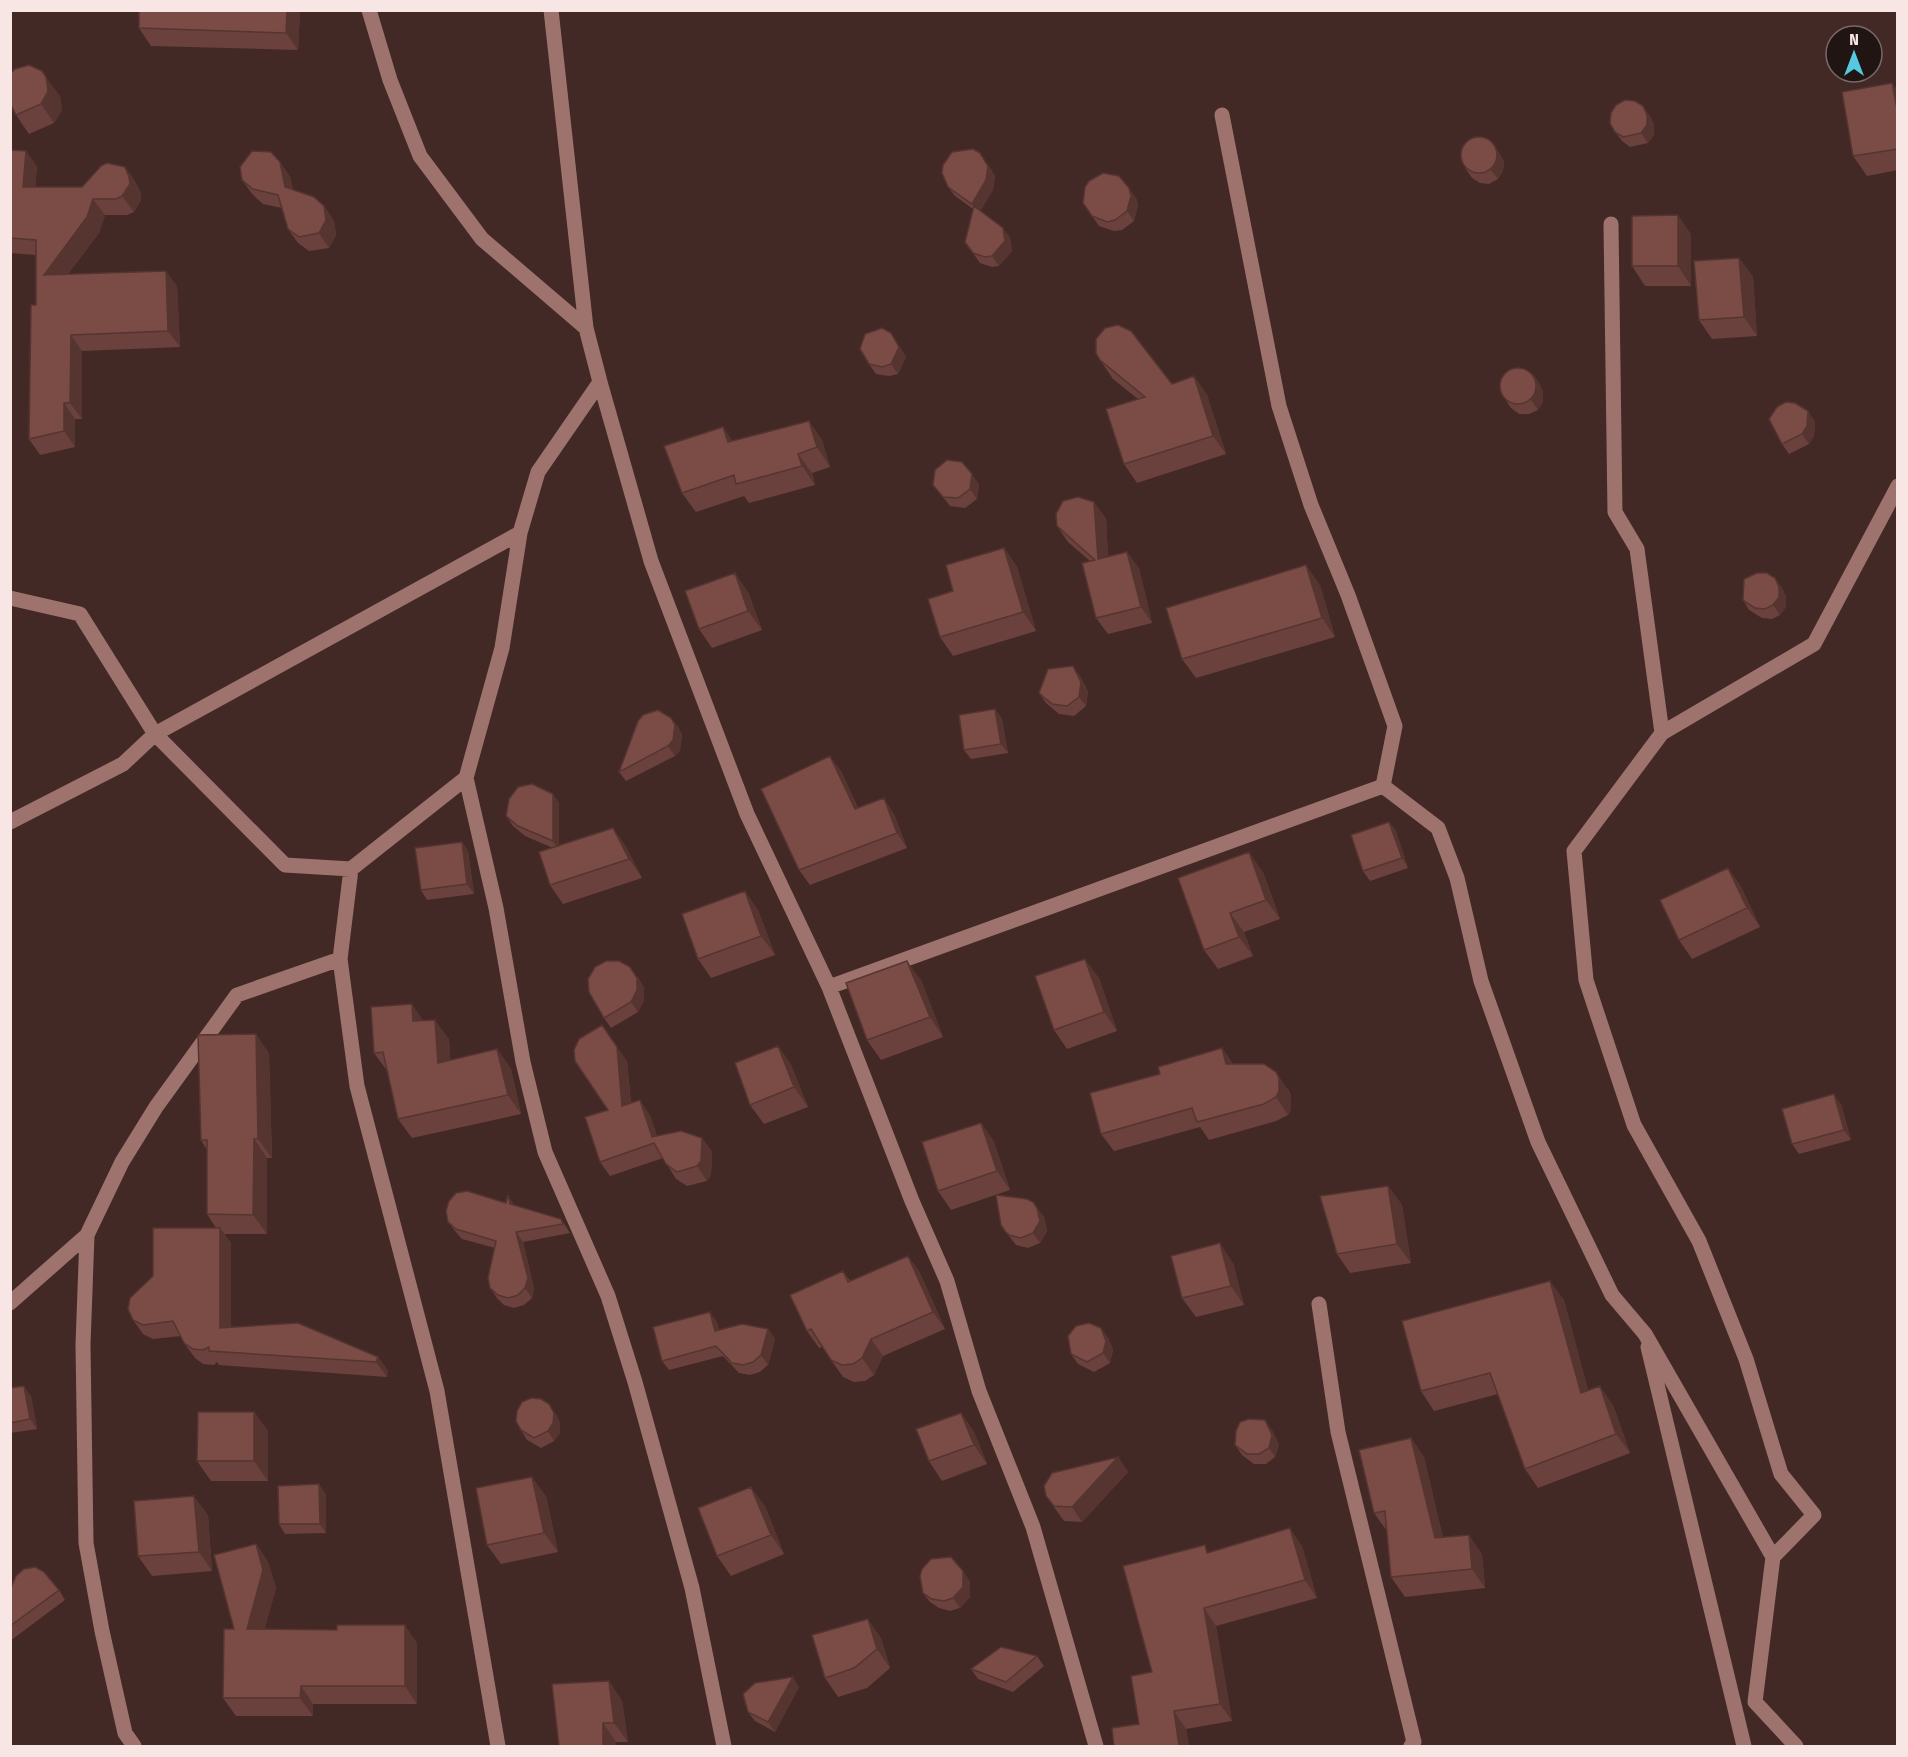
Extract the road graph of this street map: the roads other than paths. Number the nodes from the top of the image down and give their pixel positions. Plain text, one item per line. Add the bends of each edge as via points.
1 (369, 10) edge
2 (551, 10) edge
3 (1221, 115) dead end
4 (1611, 224) dead end
5 (586, 328) junction
6 (600, 382) junction
7 (1898, 486) edge
8 (520, 533) junction
9 (10, 598) edge
10 (1662, 732) junction
11 (154, 734) junction
12 (466, 778) junction
13 (1383, 786) junction
14 (10, 822) edge
15 (351, 869) junction
16 (340, 959) junction
17 (829, 987) junction
18 (87, 1235) junction
19 (10, 1303) edge
20 (1320, 1304) dead end
21 (1645, 1334) junction
22 (1773, 1557) junction
23 (134, 1746) edge
24 (498, 1746) edge
25 (724, 1746) edge
26 (1096, 1746) edge
27 (1411, 1746) edge
28 (1744, 1746) edge
29 (1797, 1746) edge

1 - 5 street via 390,80 420,156 482,239
2 - 5 street
3 - 13 street via 1279,406 1311,505 1395,726
4 - 10 street via 1615,512 1637,549
5 - 6 street
6 - 8 street via 538,472
6 - 17 street via 655,572 747,814
7 - 10 street via 1814,644
8 - 11 street
8 - 12 street via 502,648
9 - 11 street via 80,614
10 - 22 street via 1574,852 1586,980 1634,1125 1699,1241 1746,1359 1781,1474 1814,1515
11 - 14 street via 123,765
11 - 15 street via 285,865
12 - 15 street
12 - 25 street via 545,1152 608,1296 642,1404 692,1588
13 - 17 street
13 - 21 street via 1438,828 1457,878 1481,981 1538,1142 1612,1295
15 - 16 street
16 - 18 street via 237,995 150,1116 122,1162
16 - 24 street via 357,1086 437,1390
17 - 26 street via 947,1281 979,1390 1033,1527
18 - 19 street
18 - 23 street via 83,1345 86,1543 122,1722
20 - 27 street via 1338,1432 1414,1742
21 - 22 street
21 - 28 street
22 - 29 street via 1755,1702

